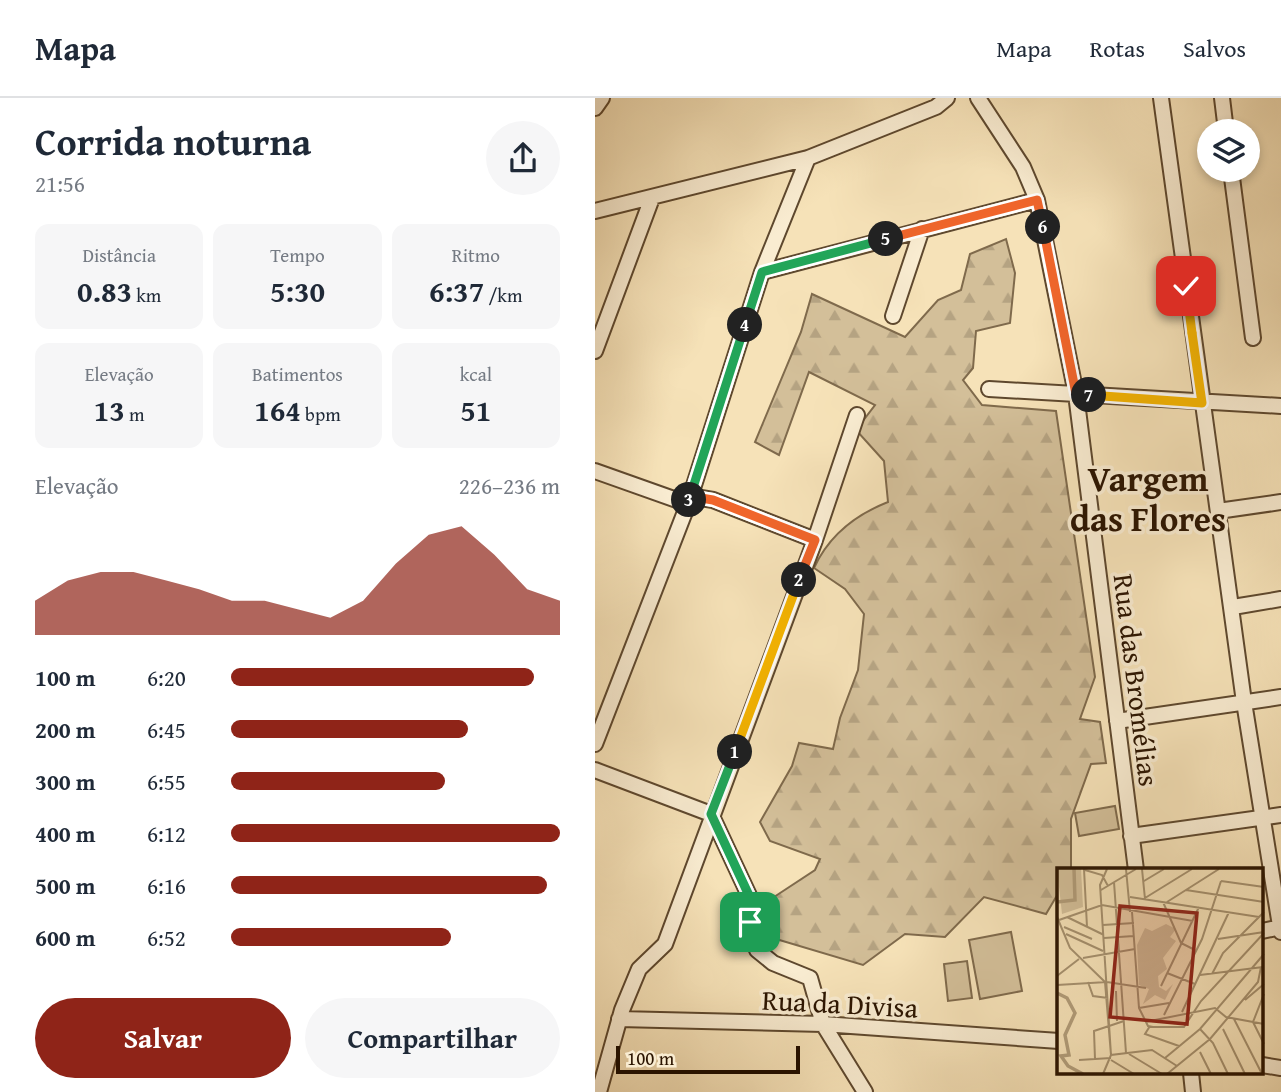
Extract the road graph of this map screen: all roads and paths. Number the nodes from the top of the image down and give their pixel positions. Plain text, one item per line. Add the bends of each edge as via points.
1 (602, 98) edge
2 (947, 98) edge
3 (978, 98) edge
4 (1161, 98) edge
5 (1222, 98) edge
6 (595, 108) edge
7 (1225, 119) edge
8 (808, 158) junction
9 (1233, 182) edge
10 (652, 198) junction
11 (1037, 200) junction
12 (595, 211) edge
13 (922, 229) junction
14 (762, 272) junction
15 (893, 316) dead end
16 (1253, 338) dead end
17 (595, 351) edge
18 (989, 389) dead end
19 (1076, 394) junction
20 (1202, 403) junction
21 (1281, 406) edge
22 (857, 415) dead end
23 (595, 471) edge
24 (1281, 502) edge
25 (688, 504) junction
26 (1219, 511) junction
27 (815, 540) junction
28 (1281, 599) edge
29 (1233, 607) junction
30 (1281, 697) edge
31 (1244, 702) junction
32 (1117, 721) junction
33 (595, 744) edge
34 (595, 769) edge
35 (711, 814) junction
36 (1281, 815) edge
37 (1263, 817) junction
38 (1132, 835) junction
39 (1136, 868) edge
40 (1281, 929) edge
41 (1263, 931) edge
42 (619, 1019) junction
43 (823, 1024) junction
44 (1057, 1041) edge
45 (1263, 1065) edge
46 (1281, 1068) edge
47 (1191, 1074) edge
48 (599, 1092) edge
49 (865, 1092) edge
50 (1193, 1092) edge

1 - 6 street
2 - 8 street via 936,107
3 - 11 street, Rua das Bromélias via 1023,167
4 - 20 street
5 - 7 street
8 - 10 street
8 - 14 street
9 - 16 street
10 - 12 street
10 - 17 street
11 - 13 street
11 - 19 street, Rua das Bromélias
13 - 14 street
13 - 15 street
14 - 25 street
18 - 19 street
19 - 20 street
19 - 32 street, Rua das Bromélias
20 - 21 street
20 - 26 street
22 - 27 street
23 - 25 street
24 - 26 street
25 - 27 street via 701,498 713,500
25 - 33 street
26 - 29 street
27 - 35 street
28 - 29 street
29 - 31 street
30 - 31 street
31 - 32 street
31 - 37 street
32 - 38 street, Rua das Bromélias
34 - 35 street
35 - 42 street via 665,944 639,969
35 - 43 street via 753,904 750,922 757,950 773,963 810,978
36 - 37 street
37 - 38 street
37 - 40 street
38 - 39 street, Rua das Bromélias
40 - 41 street
42 - 43 street, Rua da Divisa
42 - 48 street
43 - 44 street, Rua da Divisa
43 - 49 street
45 - 46 street
47 - 50 street

